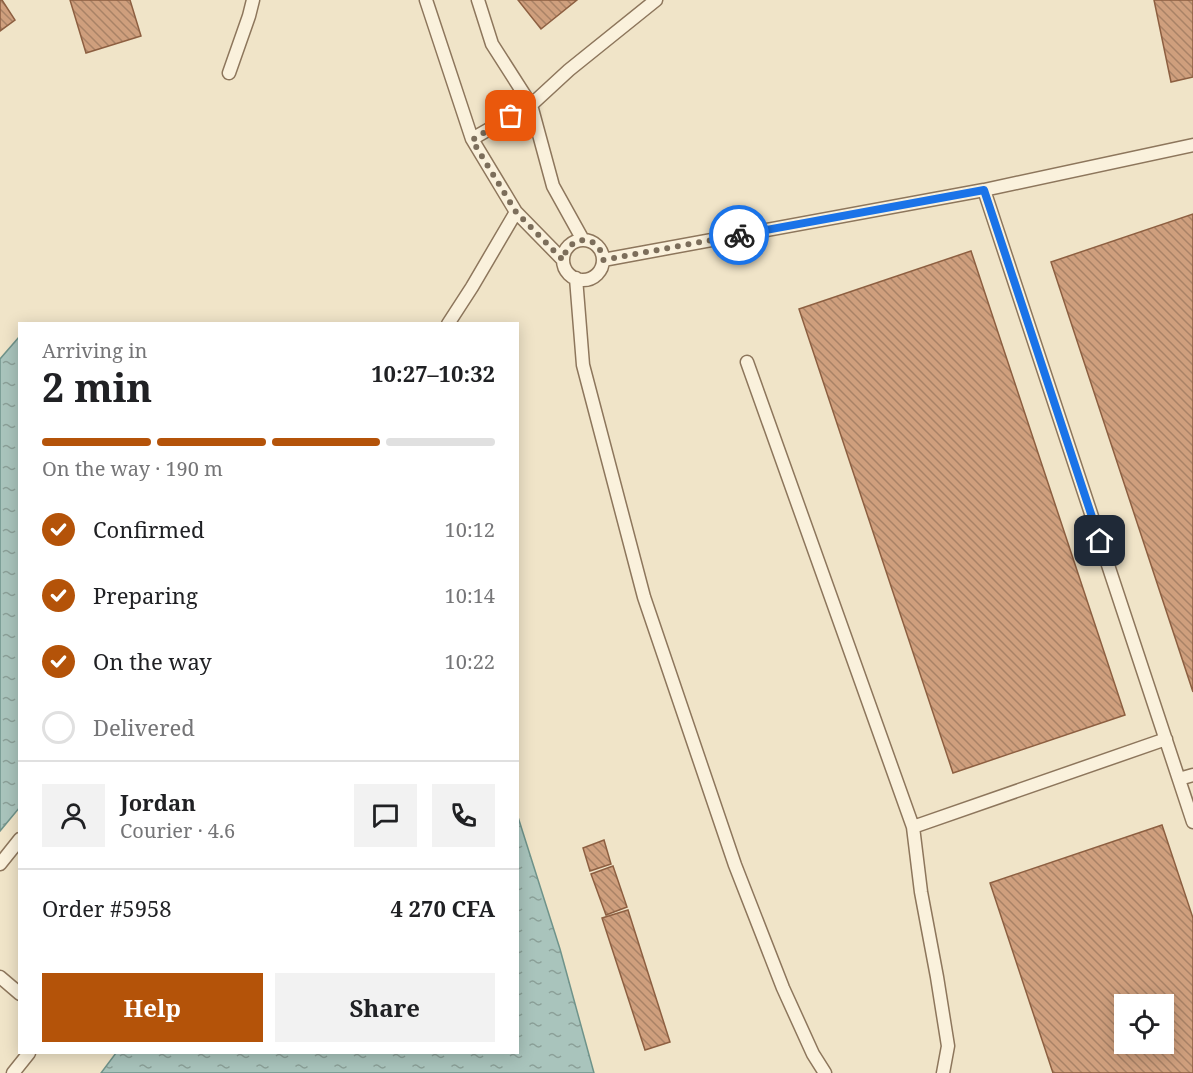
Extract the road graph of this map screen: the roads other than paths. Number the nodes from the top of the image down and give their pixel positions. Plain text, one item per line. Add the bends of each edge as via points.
1 (253, 0) edge
2 (426, 0) edge
3 (478, 0) edge
4 (656, 0) edge
5 (230, 74) dead end
6 (531, 105) junction
7 (472, 140) junction
8 (1193, 145) edge
9 (984, 190) junction
10 (516, 212) junction
11 (583, 240) junction
12 (563, 260) junction
13 (603, 260) junction
14 (576, 278) junction
15 (449, 322) edge
16 (747, 362) dead end
17 (1166, 739) junction
18 (1193, 775) edge
19 (1179, 779) junction
20 (1193, 822) edge
21 (913, 827) junction
22 (18, 842) edge
23 (0, 864) edge
24 (0, 977) edge
25 (18, 992) edge
26 (28, 1054) edge
27 (13, 1073) edge
28 (823, 1073) edge
29 (943, 1073) edge

1 - 5 lane
2 - 7 lane
3 - 6 lane via 492,44
4 - 6 lane
6 - 7 lane
6 - 11 lane via 553,186
7 - 10 lane
8 - 9 lane
9 - 13 lane
9 - 17 lane
10 - 12 lane
10 - 15 lane
11 - 12 lane via 571,244
11 - 13 lane via 599,248
12 - 14 lane via 567,271
13 - 14 lane via 594,276
14 - 28 lane via 583,365 644,597 735,865 783,988
16 - 21 lane
17 - 19 lane
17 - 21 lane
18 - 19 lane
19 - 20 lane
21 - 29 lane via 948,1046
22 - 23 lane
24 - 25 lane
26 - 27 lane

